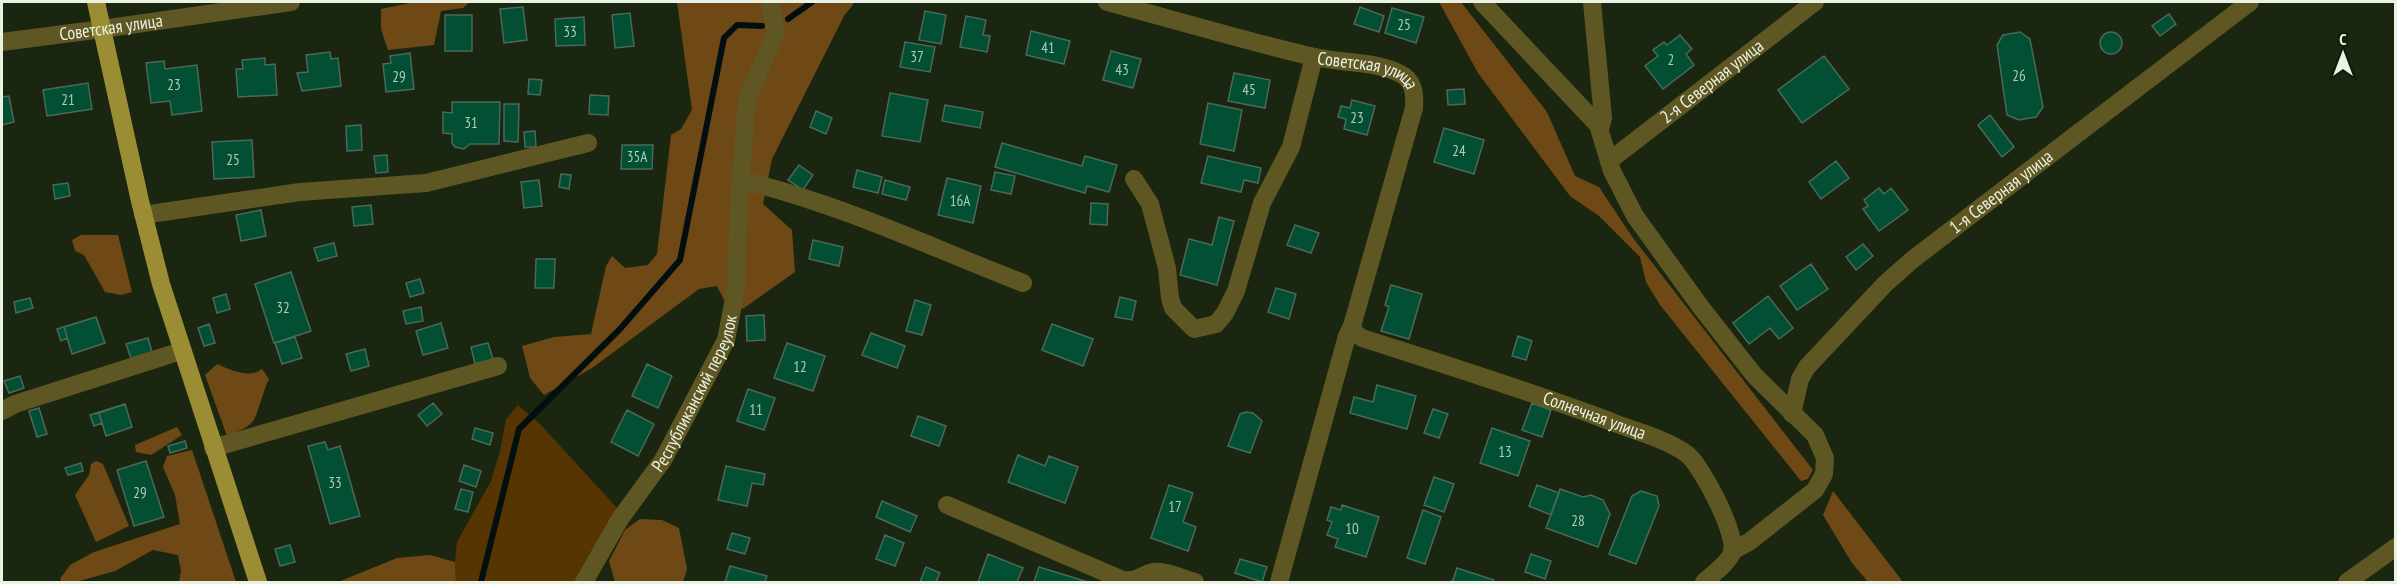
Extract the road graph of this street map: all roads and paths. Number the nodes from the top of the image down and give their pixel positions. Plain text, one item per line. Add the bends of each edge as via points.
1 (96, 2) edge
2 (291, 2) edge
3 (770, 2) edge
4 (1107, 2) edge
5 (1482, 2) edge
6 (1592, 2) edge
7 (1815, 2) edge
8 (2250, 2) edge
9 (102, 30) junction
10 (2, 42) edge
11 (1314, 57) junction
12 (1600, 129) junction
13 (588, 143) dead end
14 (1609, 161) junction
15 (1134, 179) dead end
16 (741, 180) junction
17 (143, 215) junction
18 (1023, 283) dead end
19 (1354, 330) junction
20 (181, 351) junction
21 (498, 366) dead end
22 (2, 411) edge
23 (1792, 414) junction
24 (213, 448) junction
25 (947, 505) dead end
26 (2396, 547) edge
27 (1732, 551) junction
28 (258, 582) edge
29 (584, 582) edge
30 (1195, 582) edge
31 (1279, 582) edge
32 (1704, 582) edge
33 (2347, 582) edge

1 - 9 main road
2 - 9 street, Советская улица
3 - 16 street, Республиканский переулок via 776,32 747,99
4 - 11 street, Советская улица
5 - 12 street
6 - 12 street via 1603,118
7 - 14 street, 2-я Северная улица
8 - 23 street, 1-я Северная улица via 1899,272 1807,367 1800,379
9 - 10 street, Советская улица
9 - 17 main road
11 - 15 street via 1291,147 1262,203 1236,291 1216,324 1194,329 1173,308 1150,204
11 - 19 street, Советская улица via 1399,73 1410,81 1415,93 1406,142
12 - 14 street
13 - 17 street via 426,183 300,192
14 - 23 street via 1635,216 1700,306 1754,375
16 - 18 street via 859,217
16 - 29 street, Республиканский переулок via 736,289 726,340 663,460 620,519
17 - 20 main road
19 - 27 street, Солнечная улица via 1362,338 1542,395 1687,455 1722,513
19 - 31 street via 1347,336
20 - 22 street
20 - 24 main road
21 - 24 street
23 - 27 street via 1815,435 1825,458 1824,474 1815,490 1798,505
24 - 28 main road
25 - 30 street via 1122,580 1133,581 1161,572
26 - 33 street
27 - 32 street

